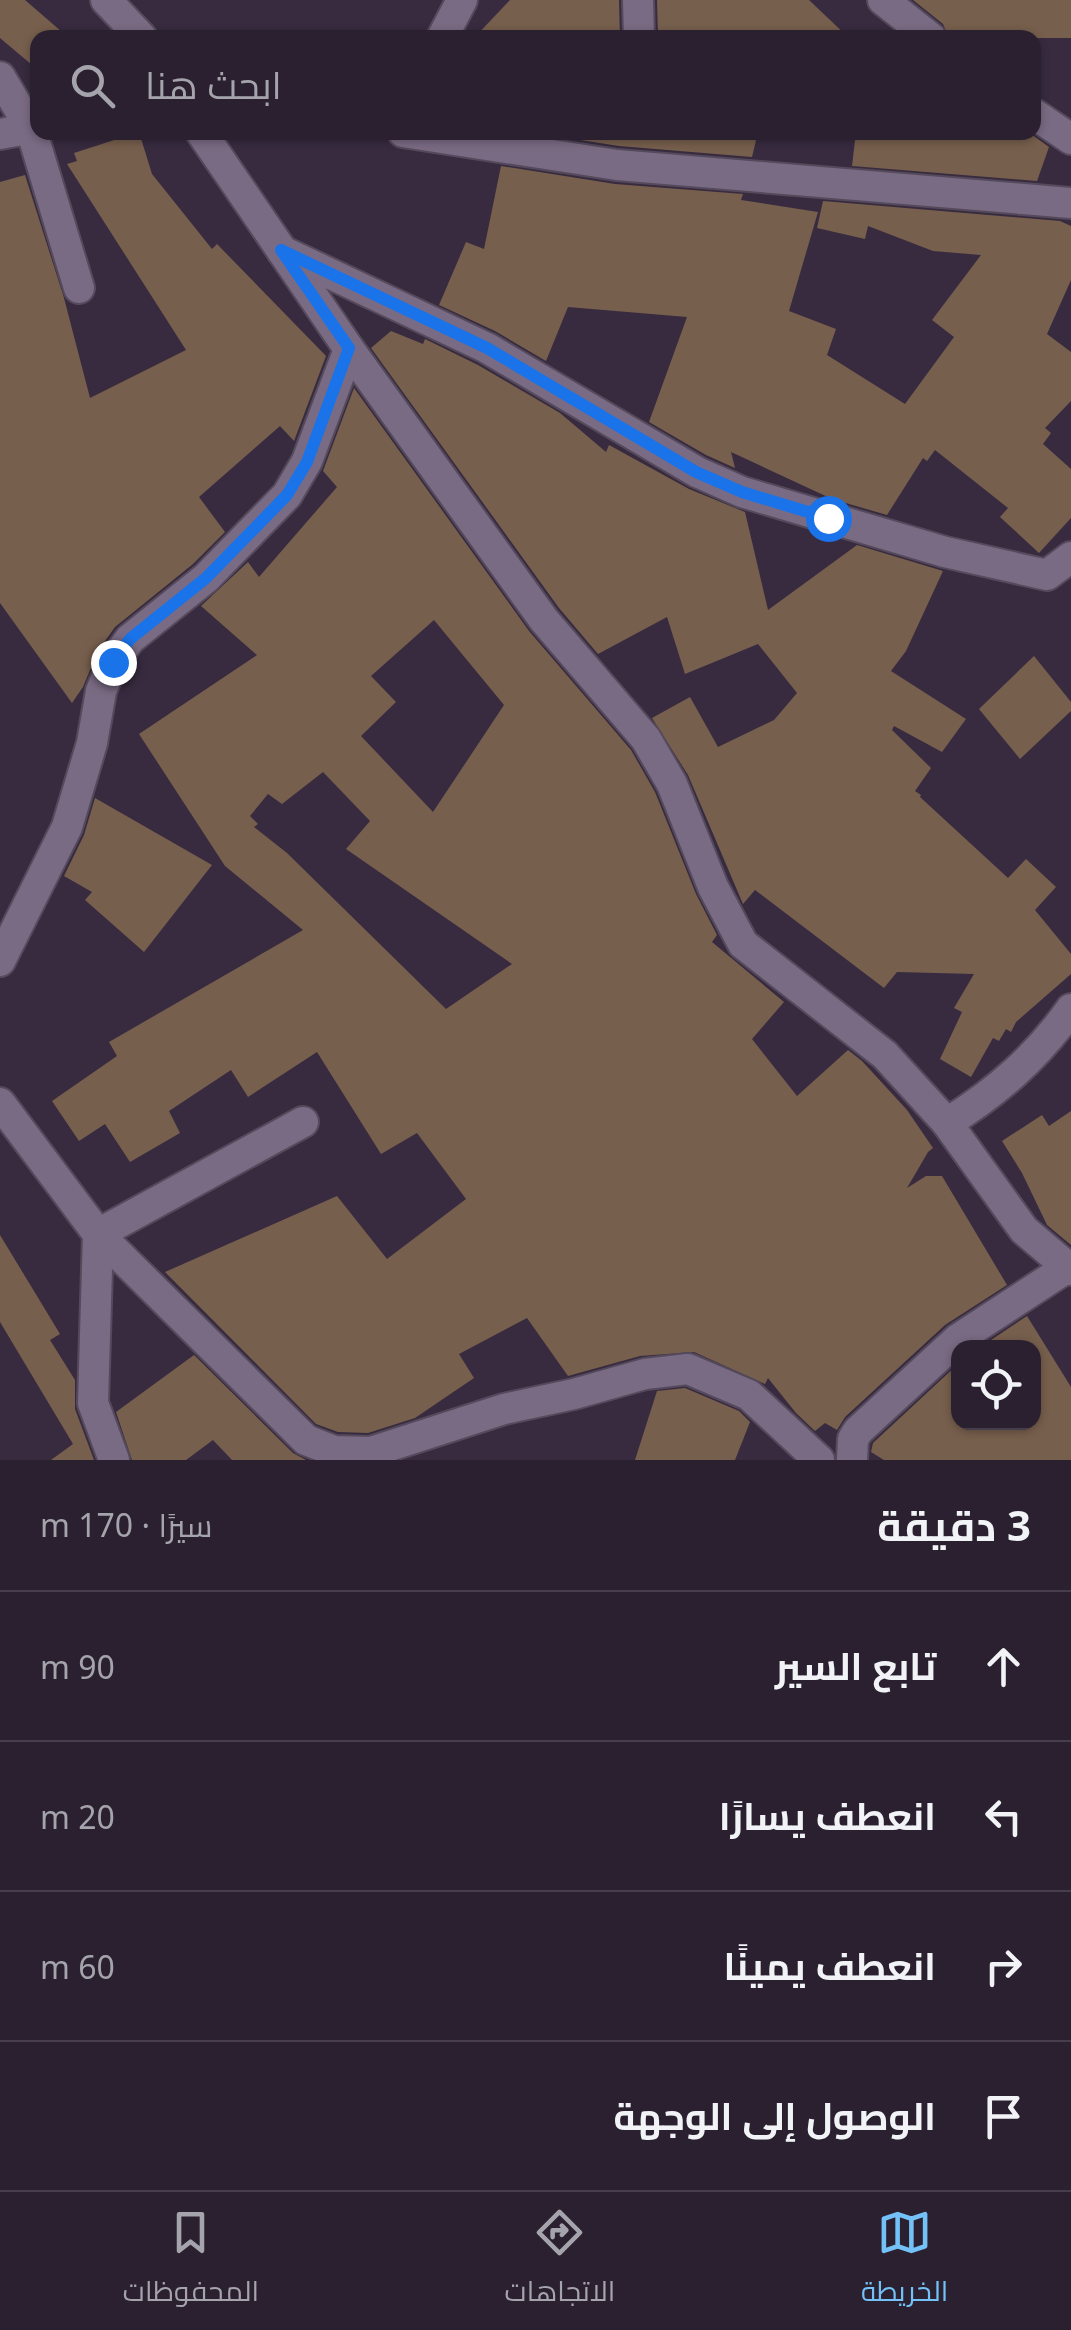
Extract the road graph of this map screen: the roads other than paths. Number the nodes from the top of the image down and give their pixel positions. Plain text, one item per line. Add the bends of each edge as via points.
1 (106, 0) edge
2 (462, 0) edge
3 (638, 0) edge
4 (883, 0) edge
5 (138, 30) edge
6 (446, 30) edge
7 (639, 30) edge
8 (920, 30) edge
9 (0, 78) edge
10 (1041, 119) edge
11 (30, 122) edge
12 (30, 129) edge
13 (0, 134) edge
14 (1071, 139) edge
15 (37, 140) edge
16 (206, 140) edge
17 (454, 140) edge
18 (577, 140) edge
19 (562, 157) junction
20 (1071, 203) edge
21 (281, 250) junction
22 (79, 288) dead end
23 (349, 348) junction
24 (1063, 573) edge
25 (0, 961) edge
26 (1071, 1009) edge
27 (0, 1103) edge
28 (303, 1122) dead end
29 (947, 1122) junction
30 (98, 1234) junction
31 (1069, 1269) edge
32 (114, 1460) edge
33 (819, 1460) edge
34 (852, 1460) edge

1 - 5 street
2 - 6 street
3 - 7 street
4 - 8 street
9 - 11 street
10 - 14 street
12 - 13 street
15 - 22 street
16 - 21 street
17 - 19 street
18 - 19 street
19 - 20 street
21 - 23 street
21 - 24 street via 487,348 696,472 742,492 946,552
23 - 25 street via 307,462 287,495 113,662 67,827
23 - 29 street via 544,620 646,740 743,944 885,1055
26 - 29 street via 997,1090
27 - 30 street
28 - 30 street
29 - 31 street via 1024,1230
30 - 32 street via 93,1403
30 - 33 street via 306,1440 334,1451 371,1452 504,1408 688,1369 748,1395
31 - 34 street via 983,1320 917,1375 858,1431

